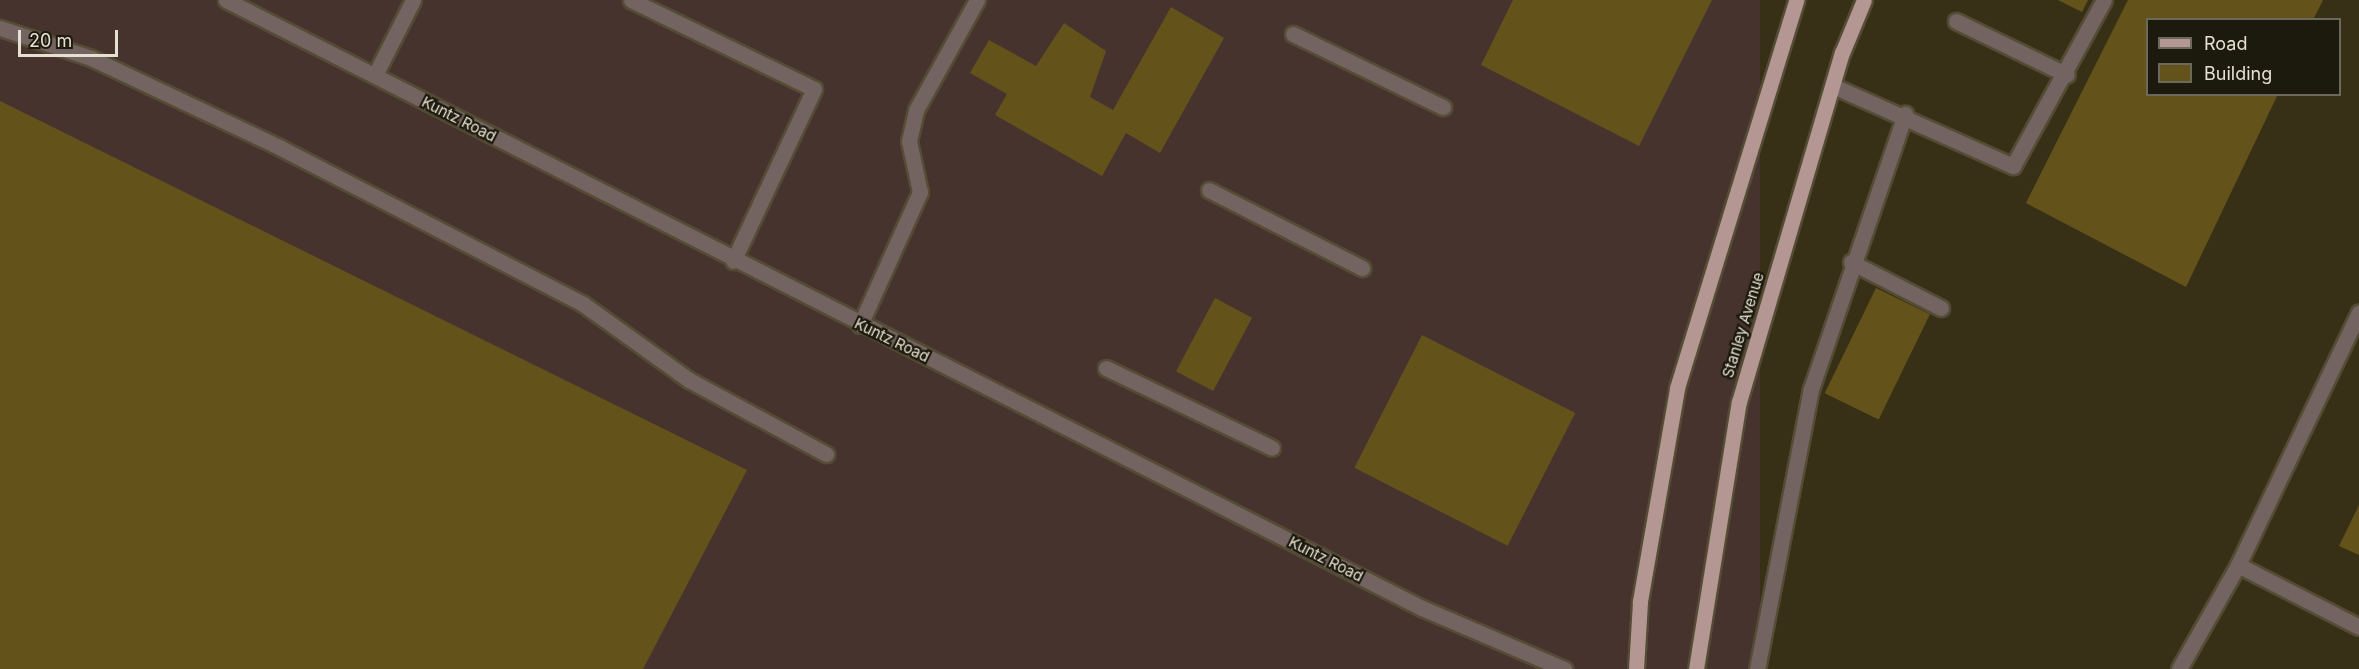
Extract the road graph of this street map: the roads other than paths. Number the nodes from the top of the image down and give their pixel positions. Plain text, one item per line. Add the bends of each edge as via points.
1 (226, 0) edge
2 (413, 0) edge
3 (631, 0) edge
4 (977, 0) edge
5 (1796, 0) edge
6 (1864, 0) edge
7 (2104, 0) edge
8 (1956, 21) dead end
9 (0, 28) edge
10 (1293, 34) dead end
11 (375, 75) junction
12 (2067, 75) junction
13 (1833, 86) junction
14 (1443, 107) dead end
15 (1905, 114) junction
16 (1209, 190) dead end
17 (733, 261) junction
18 (1851, 262) junction
19 (1362, 268) dead end
20 (1941, 308) dead end
21 (2359, 312) edge
22 (860, 325) junction
23 (1106, 368) dead end
24 (1272, 448) dead end
25 (826, 454) dead end
26 (2238, 565) junction
27 (2359, 627) edge
28 (1564, 669) edge
29 (1636, 669) edge
30 (1696, 669) edge
31 (1757, 669) edge
32 (2179, 669) edge

1 - 11 street, Kuntz Road
2 - 11 street
3 - 17 street via 814,89
4 - 22 street via 916,110 909,141 920,192
5 - 29 main road via 1677,388 1640,601
6 - 13 main road, Stanley Avenue
7 - 12 street
8 - 12 street
9 - 25 street via 91,58 354,186 583,304 689,380
10 - 14 street
11 - 17 street, Kuntz Road
12 - 15 street via 2013,166
13 - 15 street
13 - 30 main road, Stanley Avenue via 1738,402
15 - 18 street
16 - 19 street
17 - 22 street, Kuntz Road
18 - 20 street
18 - 31 street via 1811,388
21 - 26 street
22 - 28 street, Kuntz Road via 1422,608
23 - 24 street
26 - 27 street
26 - 32 street

